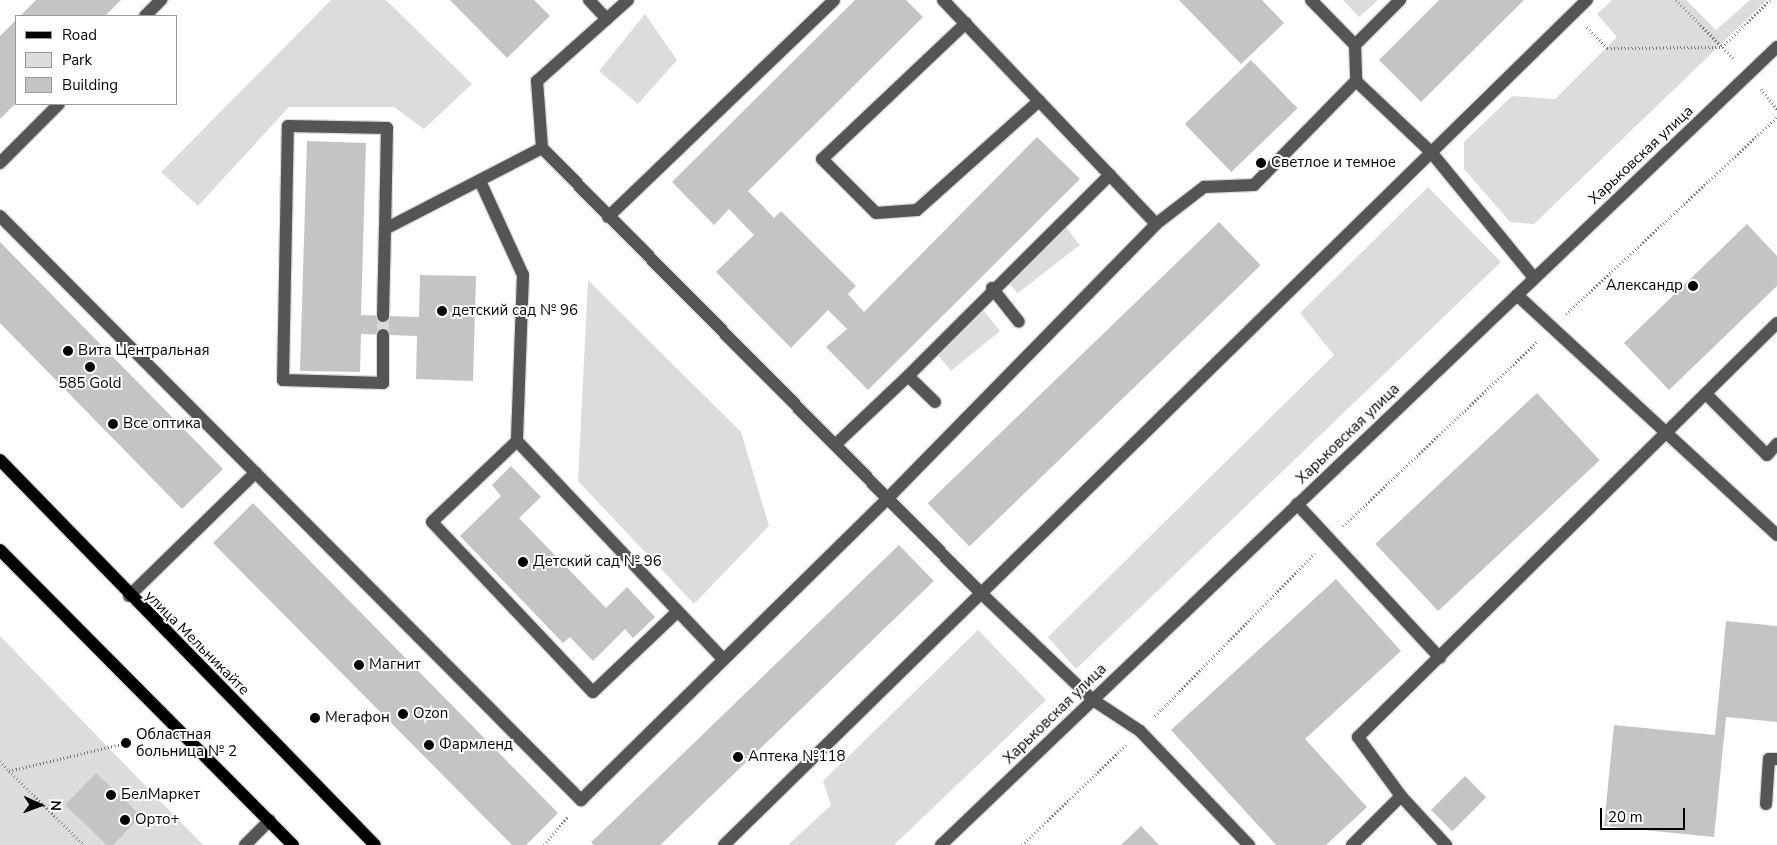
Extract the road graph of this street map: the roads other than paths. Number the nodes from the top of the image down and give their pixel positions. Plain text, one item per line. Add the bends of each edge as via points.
1 (161, 0) edge
2 (590, 0) edge
3 (628, 0) edge
4 (834, 0) edge
5 (943, 0) edge
6 (1311, 0) edge
7 (1400, 0) edge
8 (1587, 0) edge
9 (146, 15) edge
10 (607, 19) junction
11 (966, 23) junction
12 (1355, 45) junction
13 (1777, 47) edge
14 (1356, 81) junction
15 (1039, 100) junction
16 (58, 105) edge
17 (542, 148) junction
18 (1430, 152) junction
19 (0, 163) edge
20 (1110, 175) junction
21 (480, 181) junction
22 (0, 216) edge
23 (608, 217) junction
24 (1156, 224) junction
25 (385, 229) junction
26 (1534, 278) junction
27 (992, 288) junction
28 (1517, 295) junction
29 (384, 316) tunnel mouth
30 (1019, 322) dead end
31 (1777, 323) edge
32 (383, 335) tunnel mouth
33 (908, 376) junction
34 (1706, 394) junction
35 (935, 402) dead end
36 (1668, 436) junction
37 (517, 441) junction
38 (1777, 444) edge
39 (835, 446) junction
40 (0, 460) edge
41 (256, 472) junction
42 (886, 500) junction
43 (1297, 504) junction
44 (1777, 535) edge
45 (0, 550) edge
46 (983, 595) junction
47 (128, 596) junction
48 (678, 611) junction
49 (1440, 658) junction
50 (723, 659) junction
51 (1093, 700) junction
52 (1777, 759) edge
53 (1401, 796) junction
54 (1766, 804) dead end
55 (270, 820) junction
56 (245, 845) edge
57 (293, 845) edge
58 (375, 845) edge
59 (724, 845) edge
60 (942, 845) edge
61 (1249, 845) edge
62 (1352, 845) edge
63 (1446, 845) edge

1 - 9 street
2 - 10 street
3 - 10 street
4 - 23 street
5 - 11 street
6 - 12 street
7 - 12 street
8 - 18 street
10 - 17 street via 537,81
11 - 15 street
11 - 15 street via 822,159 876,213 917,210
12 - 14 street
13 - 26 street, Харьковская улица
14 - 18 street
14 - 24 street via 1254,185 1204,187
15 - 20 street
16 - 19 street
17 - 21 street
17 - 23 street
18 - 26 street
18 - 46 street
20 - 24 street
20 - 27 street
21 - 25 street
21 - 37 street via 523,275
22 - 41 street
23 - 39 street
24 - 42 street
25 - 29 street
25 - 32 street via 387,128 288,126 283,380 383,383
26 - 28 street, Харьковская улица
27 - 30 street
27 - 33 street
28 - 36 street
28 - 43 street, Харьковская улица
31 - 34 street
33 - 35 street
33 - 39 street
34 - 36 street
34 - 38 street via 1767,454
36 - 44 street
36 - 49 street
37 - 48 street
37 - 48 street via 432,522 593,692
39 - 42 street
40 - 47 main road, улица Мельникайте
41 - 47 street
41 - 50 street via 581,800
42 - 46 street
42 - 50 street
43 - 49 street
43 - 51 street, Харьковская улица
45 - 55 main road
46 - 51 street
46 - 59 street
47 - 58 main road, улица Мельникайте
48 - 50 street
49 - 53 street via 1358,737
51 - 60 street, Харьковская улица
51 - 61 street via 1140,731
52 - 54 street via 1769,758
53 - 62 street
53 - 63 street
55 - 56 street
55 - 57 main road

